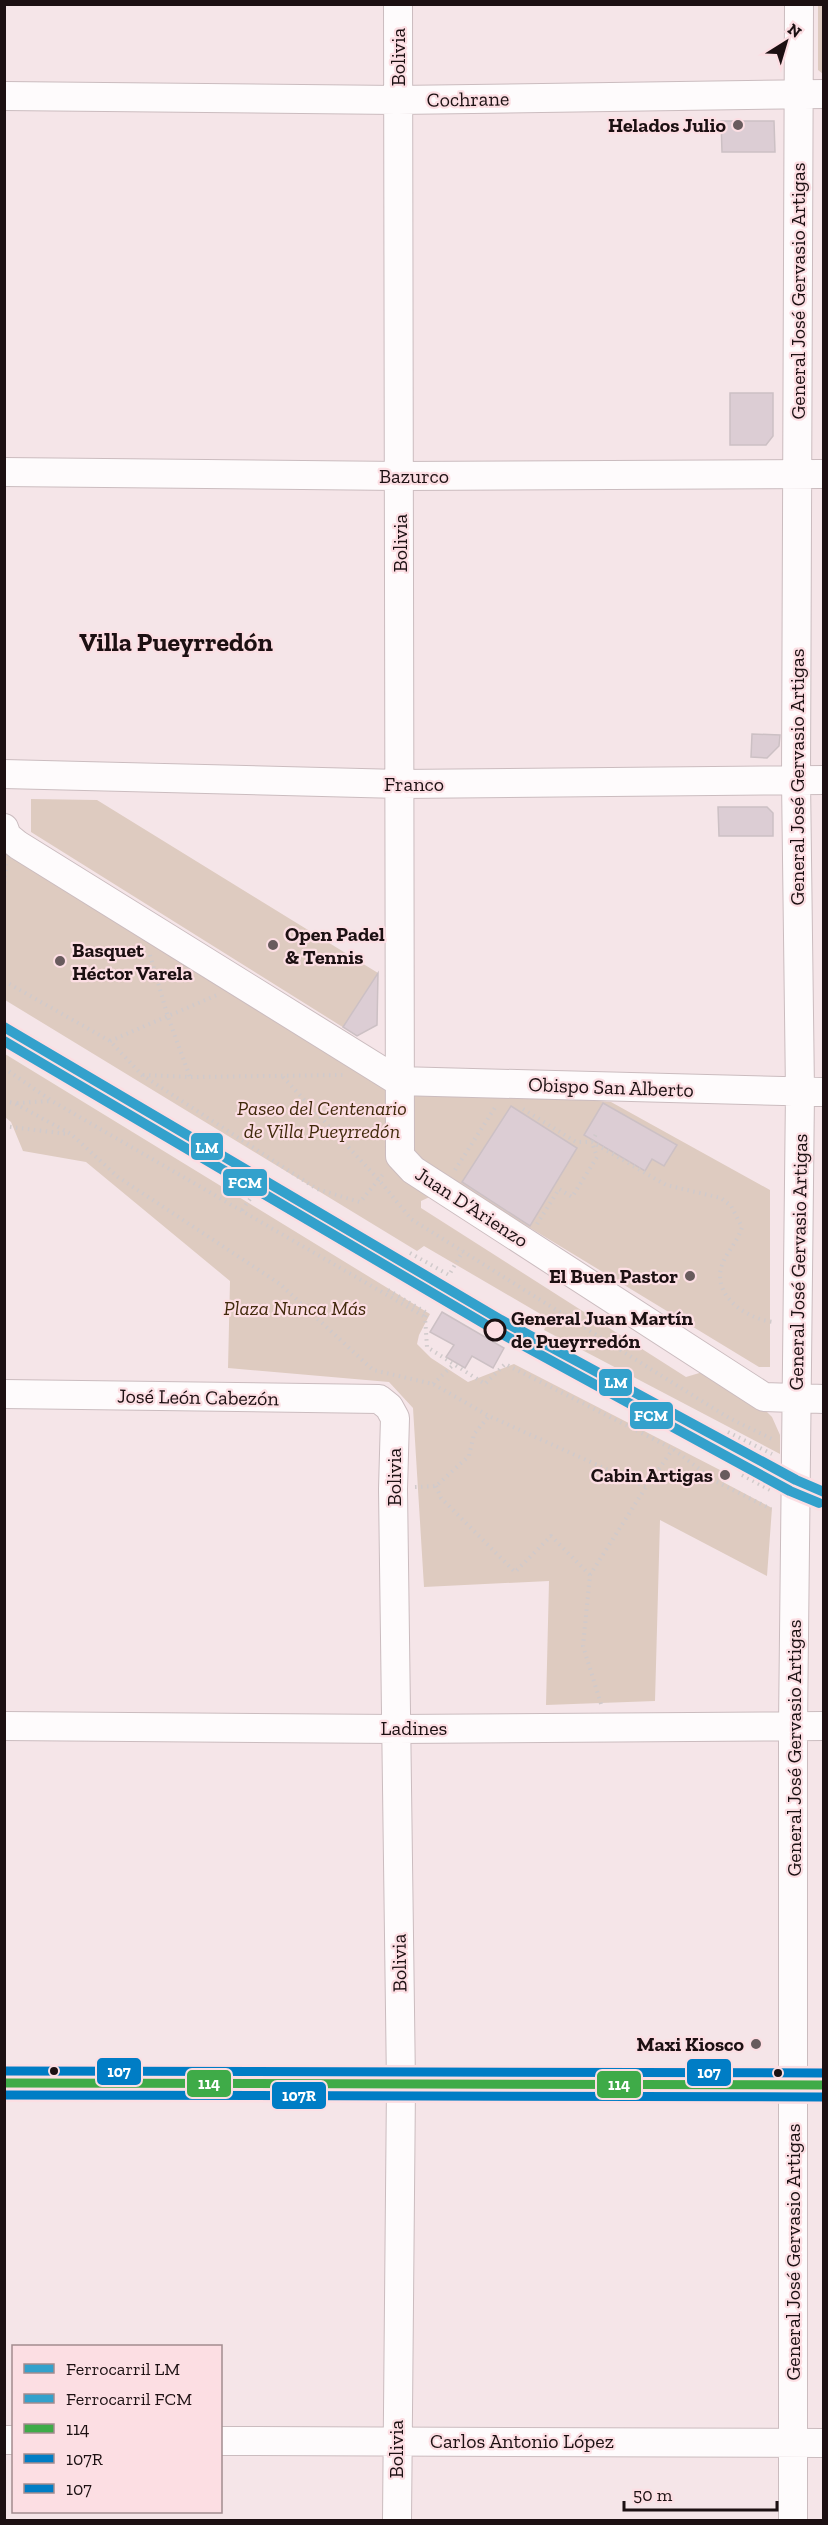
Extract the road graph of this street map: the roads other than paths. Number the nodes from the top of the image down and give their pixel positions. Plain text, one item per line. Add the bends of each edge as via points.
1 (398, 4) edge
2 (799, 4) edge
3 (811, 94) edge
4 (4, 96) edge
5 (397, 100) junction
6 (4, 472) edge
7 (811, 474) edge
8 (400, 476) junction
9 (4, 774) edge
10 (796, 780) junction
11 (824, 780) edge
12 (400, 784) junction
13 (4, 828) edge
14 (398, 1081) junction
15 (812, 1092) edge
16 (4, 1394) edge
17 (810, 1400) edge
18 (389, 1407) joint
19 (4, 1726) edge
20 (793, 1726) junction
21 (824, 1726) edge
22 (397, 1729) junction
23 (4, 2083) edge
24 (793, 2084) junction
25 (401, 2085) junction
26 (824, 2085) edge
27 (222, 2441) edge
28 (396, 2441) junction
29 (793, 2443) junction
30 (824, 2443) edge
31 (397, 2520) edge
32 (793, 2520) edge

1 - 5 street, Bolivia
2 - 3 street, General José Gervasio Artigas
3 - 5 street, Cochrane
3 - 7 street, General José Gervasio Artigas
4 - 5 street, Cochrane
5 - 8 street, Bolivia
6 - 8 street, Bazurco
7 - 8 street, Bazurco
7 - 10 street, General José Gervasio Artigas
8 - 12 street, Bolivia
9 - 12 street, Franco
10 - 11 street, Franco
10 - 12 street, Franco
10 - 15 street, General José Gervasio Artigas
12 - 14 street, Bolivia
13 - 14 street via 18,845
14 - 15 street, Obispo San Alberto via 506,1090
14 - 17 street, Juan D’Arienzo via 400,1156 413,1170 764,1397
15 - 17 street, General José Gervasio Artigas via 797,1324
16 - 18 street, José León Cabezón via 379,1399
17 - 20 street, General José Gervasio Artigas via 797,1459
18 - 22 street, Bolivia via 395,1418
19 - 22 street, Ladines
20 - 21 street, Ladines
20 - 22 street, Ladines
20 - 24 street, General José Gervasio Artigas
22 - 25 street, Bolivia
23 - 25 street
24 - 25 street
24 - 26 street
24 - 29 street, General José Gervasio Artigas
25 - 28 street, Bolivia
27 - 28 street, Carlos Antonio López
28 - 29 street, Carlos Antonio López
28 - 31 street, Bolivia
29 - 30 street, Carlos Antonio López
29 - 32 street, General José Gervasio Artigas

